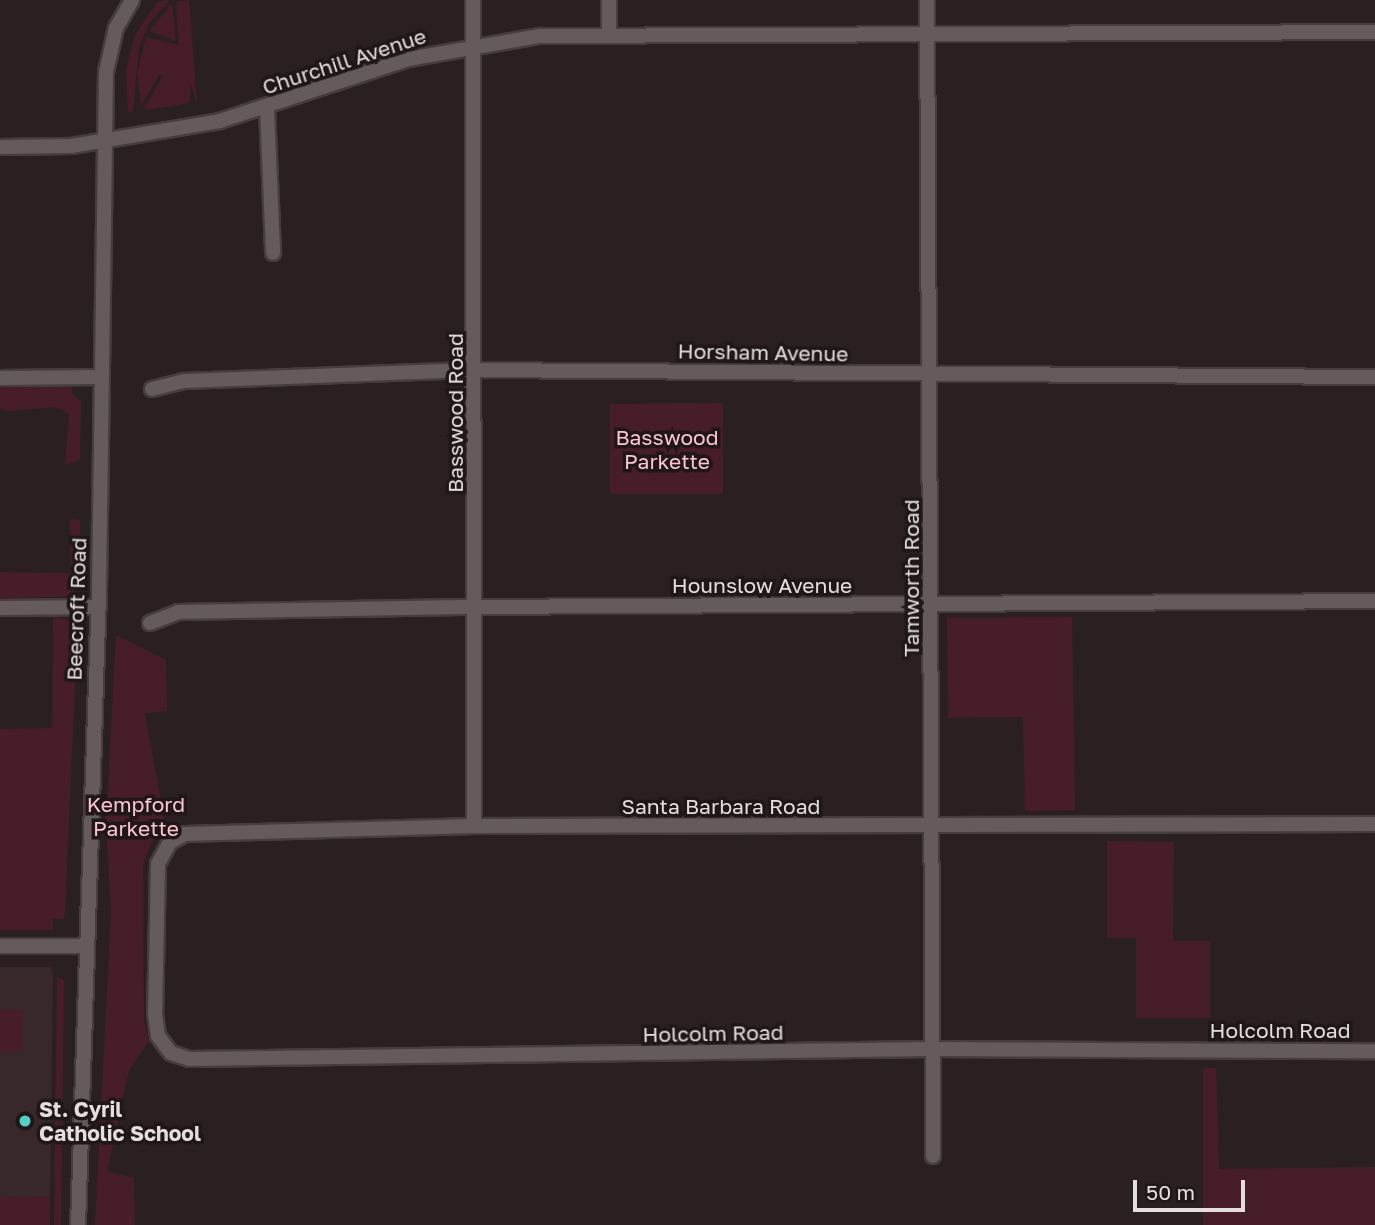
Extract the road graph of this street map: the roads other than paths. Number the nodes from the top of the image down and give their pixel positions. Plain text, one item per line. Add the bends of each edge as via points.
1 (132, 0) edge
2 (473, 0) edge
3 (608, 0) edge
4 (927, 0) edge
5 (1375, 32) edge
6 (609, 34) junction
7 (927, 34) junction
8 (473, 45) junction
9 (267, 108) junction
10 (105, 141) junction
11 (0, 147) edge
12 (273, 253) dead end
13 (476, 370) junction
14 (931, 374) junction
15 (102, 377) junction
16 (1375, 377) edge
17 (0, 378) edge
18 (152, 389) dead end
19 (1375, 601) edge
20 (933, 605) junction
21 (99, 607) junction
22 (476, 607) junction
23 (0, 608) edge
24 (150, 623) dead end
25 (1375, 824) edge
26 (474, 826) junction
27 (931, 828) junction
28 (157, 940) joint
29 (0, 946) edge
30 (86, 946) junction
31 (930, 1049) junction
32 (1375, 1051) edge
33 (933, 1156) dead end
34 (78, 1225) edge

1 - 10 street, Beecroft Road via 108,55
2 - 8 street, Basswood Road
3 - 6 street
4 - 7 street, Tamworth Road
5 - 7 street, Churchill Avenue
6 - 7 street, Churchill Avenue
6 - 8 street, Churchill Avenue
7 - 14 street, Tamworth Road
8 - 9 street, Churchill Avenue via 387,65
8 - 13 street, Basswood Road
9 - 10 street, Churchill Avenue
9 - 12 street
10 - 11 street, Churchill Avenue
10 - 15 street, Beecroft Road
13 - 14 street, Horsham Avenue
13 - 18 street, Horsham Avenue via 185,381
13 - 22 street, Basswood Road
14 - 16 street, Horsham Avenue
14 - 20 street, Tamworth Road
15 - 17 street
15 - 21 street, Beecroft Road
19 - 20 street, Hounslow Avenue
20 - 22 street, Hounslow Avenue
20 - 27 street, Tamworth Road
21 - 23 street
21 - 30 street, Beecroft Road
22 - 24 street, Hounslow Avenue via 178,612
22 - 26 street, Basswood Road
25 - 27 street, Santa Barbara Road
26 - 27 street, Santa Barbara Road
26 - 28 street, Santa Barbara Road via 185,834 170,842 158,864
27 - 31 street, Tamworth Road
28 - 31 street, Holcolm Road via 158,1036 171,1053 189,1059
29 - 30 street
30 - 34 street, Beecroft Road
31 - 32 street, Holcolm Road
31 - 33 street, Tamworth Road

